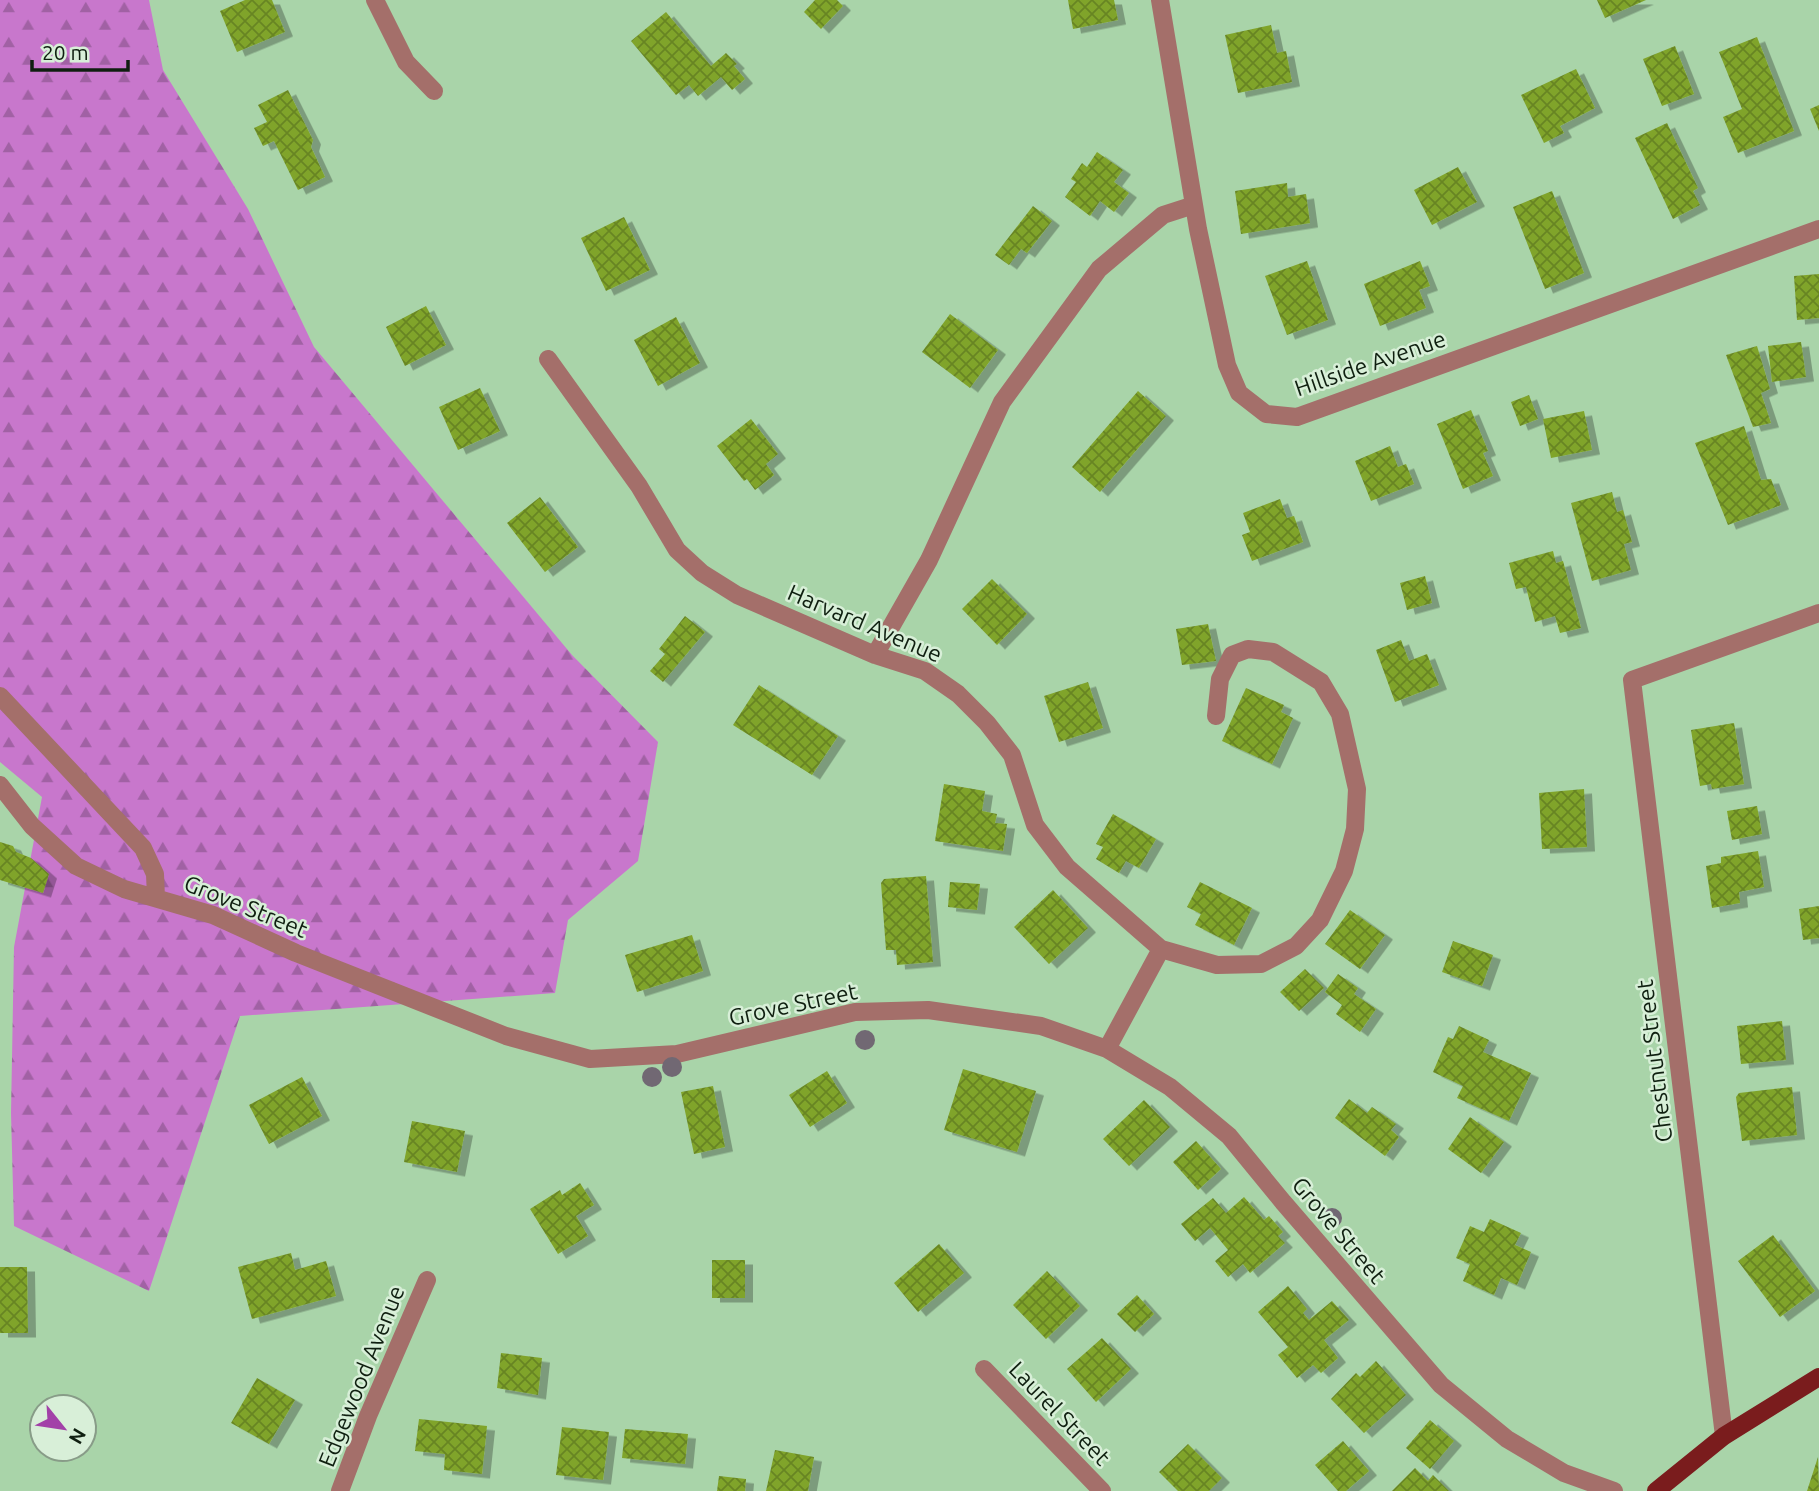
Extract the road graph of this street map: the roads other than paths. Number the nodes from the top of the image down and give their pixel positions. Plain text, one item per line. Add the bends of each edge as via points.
1 (376, 0) edge
2 (1160, 0) edge
3 (434, 91) dead end
4 (1194, 205) junction
5 (1819, 229) edge
6 (548, 359) dead end
7 (1819, 613) edge
8 (875, 655) junction
9 (0, 696) edge
10 (1216, 716) dead end
11 (0, 785) edge
12 (156, 898) junction
13 (1161, 949) junction
14 (1107, 1049) junction
15 (427, 1280) dead end
16 (984, 1369) dead end
17 (1819, 1377) edge
18 (1724, 1436) junction
19 (340, 1491) edge
20 (1102, 1491) edge
21 (1614, 1491) edge
22 (1656, 1491) edge

1 - 3 street via 406,62
2 - 4 street, Hillside Avenue
4 - 5 street, Hillside Avenue via 1227,365 1239,393 1266,414 1297,417
4 - 8 street via 1163,215 1099,269 1002,402 929,560
6 - 8 street, Harvard Avenue via 639,486 677,550 702,573 737,595
7 - 18 street, Chestnut Street via 1632,680
8 - 13 street, Harvard Avenue via 925,671 958,694 987,723 1012,755 1035,825 1067,867
9 - 12 street via 144,848 155,874
10 - 13 street via 1220,679 1232,655 1248,649 1273,652 1321,682 1340,714 1350,754 1357,789 1355,829 1344,871 1320,920 1296,946 1261,964 1217,965
11 - 12 street, Grove Street via 32,826 76,866 124,889
12 - 14 street, Grove Street via 213,915 506,1036 590,1059 677,1054 855,1012 928,1010 1041,1026
13 - 14 street
14 - 21 street, Grove Street via 1170,1087 1229,1136 1441,1385 1507,1439 1564,1473
15 - 19 street, Edgewood Avenue
16 - 20 street, Laurel Street
17 - 18 main road
18 - 22 main road

